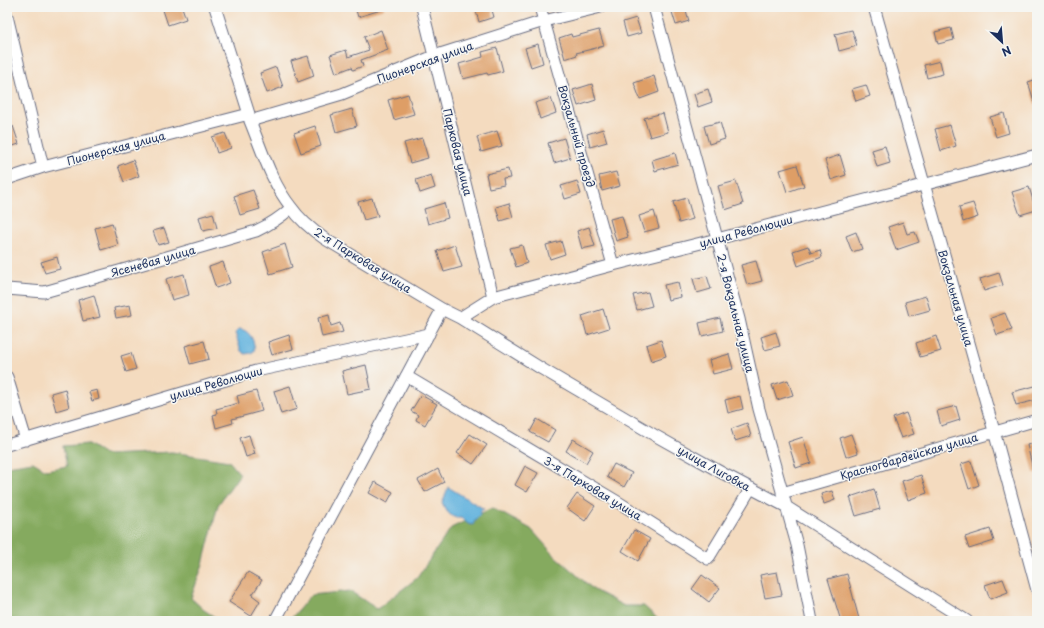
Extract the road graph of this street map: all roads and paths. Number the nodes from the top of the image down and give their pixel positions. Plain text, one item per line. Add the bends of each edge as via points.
1 (215, 7) edge
2 (422, 7) edge
3 (540, 7) edge
4 (601, 7) edge
5 (654, 7) edge
6 (874, 7) edge
7 (7, 16) edge
8 (544, 21) junction
9 (434, 56) junction
10 (250, 117) junction
11 (1037, 155) edge
12 (44, 167) junction
13 (7, 179) edge
14 (924, 185) junction
15 (291, 208) junction
16 (717, 239) junction
17 (613, 265) junction
18 (7, 289) edge
19 (493, 297) junction
20 (442, 309) junction
21 (460, 318) junction
22 (429, 334) junction
23 (406, 376) junction
24 (7, 377) edge
25 (1037, 420) edge
26 (994, 431) junction
27 (26, 440) junction
28 (7, 445) edge
29 (751, 488) junction
30 (782, 493) junction
31 (785, 506) junction
32 (1037, 590) edge
33 (275, 621) edge
34 (812, 621) edge
35 (967, 621) edge

1 - 10 street, 2-я Парковая улица
2 - 9 street, Парковая улица
3 - 8 street, Вокзальный проезд
4 - 8 street, Пионерская улица
5 - 16 street, 2-я Вокзальная улица
6 - 14 street, Вокзальная улица
7 - 12 street
8 - 9 street, Пионерская улица
8 - 17 street, Вокзальный проезд
9 - 10 street, Пионерская улица via 342,94
9 - 19 street, Парковая улица
10 - 12 street, Пионерская улица
10 - 15 street, 2-я Парковая улица via 275,182
11 - 14 street, улица Революции
12 - 13 street, Пионерская улица
14 - 16 street, улица Революции
14 - 26 street, Вокзальная улица
15 - 18 street, Ясеневая улица via 282,217 256,232 44,292
15 - 20 street, 2-я Парковая улица via 313,230
16 - 17 street, улица Революции
16 - 30 street, 2-я Вокзальная улица
17 - 19 street, улица Революции
19 - 21 street, улица Революции
20 - 21 street, 2-я Парковая улица
20 - 22 street
21 - 29 street, улица Лиговка via 656,436
22 - 23 street
22 - 27 street, улица Революции via 256,371
23 - 29 street, 3-я Парковая улица via 618,502 708,559
23 - 33 street
24 - 27 street
25 - 26 street, Красногвардейская улица
26 - 30 street, Красногвардейская улица
26 - 32 street, Вокзальная улица
27 - 28 street, улица Революции
29 - 31 street, улица Лиговка
30 - 31 street, 2-я Вокзальная улица
31 - 34 street, 2-я Вокзальная улица via 797,545
31 - 35 street, улица Лиговка

